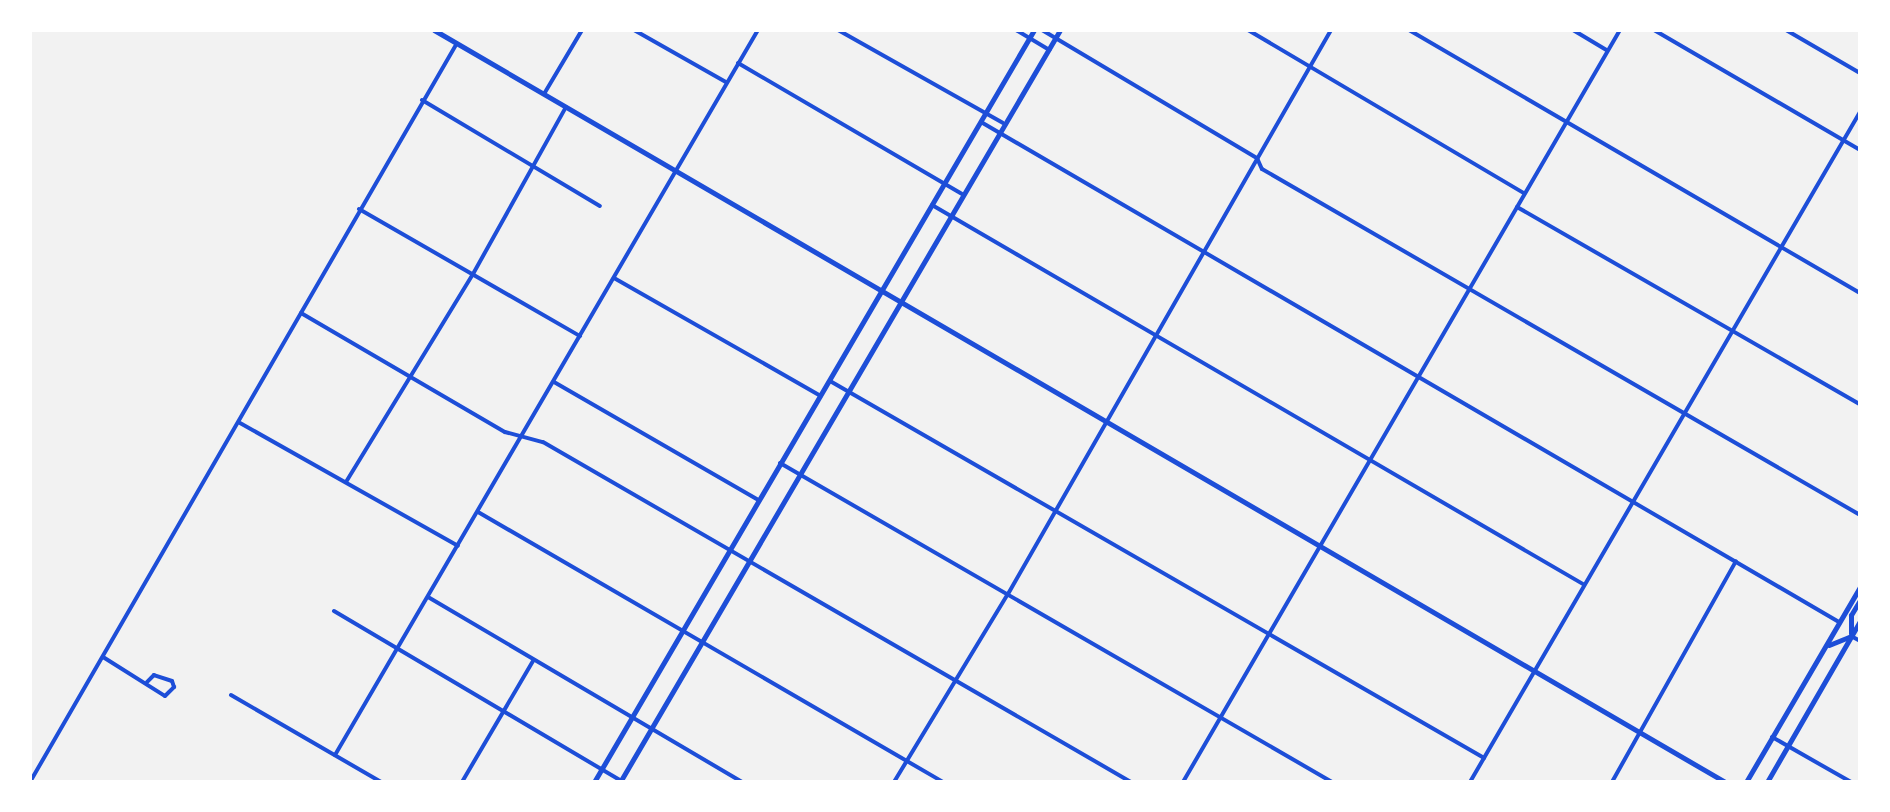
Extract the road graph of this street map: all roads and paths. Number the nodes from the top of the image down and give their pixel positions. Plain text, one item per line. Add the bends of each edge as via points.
1 (434, 30) edge
2 (582, 30) edge
3 (634, 30) edge
4 (758, 30) edge
5 (838, 30) edge
6 (1016, 30) edge
7 (1034, 30) edge
8 (1042, 30) edge
9 (1060, 30) edge
10 (1248, 30) edge
11 (1331, 30) edge
12 (1409, 30) edge
13 (1573, 30) edge
14 (1620, 30) edge
15 (1654, 30) edge
16 (1786, 30) edge
17 (1030, 38) junction
18 (1056, 38) junction
19 (456, 43) junction
20 (1049, 50) junction
21 (1606, 50) junction
22 (738, 62) junction
23 (1310, 67) junction
24 (1860, 72) edge
25 (726, 82) junction
26 (544, 94) junction
27 (422, 100) junction
28 (566, 107) junction
29 (1860, 112) edge
30 (986, 113) junction
31 (981, 122) junction
32 (1566, 122) junction
33 (1004, 124) junction
34 (998, 132) junction
35 (1844, 141) junction
36 (1860, 150) edge
37 (1257, 158) junction
38 (532, 166) junction
39 (674, 170) junction
40 (944, 184) junction
41 (1524, 193) junction
42 (962, 194) junction
43 (932, 205) junction
44 (600, 206) dead end
45 (1517, 207) junction
46 (358, 210) junction
47 (950, 215) junction
48 (1781, 246) junction
49 (1204, 253) junction
50 (474, 274) junction
51 (614, 278) junction
52 (1470, 290) junction
53 (882, 292) junction
54 (1860, 293) edge
55 (900, 304) junction
56 (301, 313) junction
57 (1732, 329) junction
58 (1155, 335) junction
59 (580, 337) junction
60 (412, 376) junction
61 (1421, 378) junction
62 (830, 381) junction
63 (554, 382) junction
64 (850, 392) junction
65 (821, 396) junction
66 (1860, 404) edge
67 (1684, 412) junction
68 (1105, 421) junction
69 (240, 423) junction
70 (523, 437) junction
71 (1372, 461) junction
72 (780, 463) junction
73 (802, 475) junction
74 (346, 482) junction
75 (758, 500) junction
76 (1632, 500) junction
77 (478, 512) junction
78 (1053, 512) junction
79 (1860, 515) edge
80 (1319, 545) junction
81 (458, 546) junction
82 (730, 549) junction
83 (750, 560) junction
84 (1736, 561) junction
85 (1583, 584) junction
86 (1860, 586) edge
87 (1008, 594) junction
88 (428, 597) junction
89 (1860, 600) edge
90 (334, 611) dead end
91 (1860, 621) edge
92 (1839, 622) junction
93 (682, 631) junction
94 (1268, 633) junction
95 (1851, 636) junction
96 (1860, 641) edge
97 (702, 643) junction
98 (1826, 646) junction
99 (398, 649) junction
100 (103, 657) junction
101 (534, 659) junction
102 (1535, 671) junction
103 (957, 680) junction
104 (147, 682) junction
105 (231, 695) dead end
106 (504, 711) junction
107 (632, 717) junction
108 (1219, 718) junction
109 (652, 729) junction
110 (1641, 732) junction
111 (1772, 737) junction
112 (1788, 746) junction
113 (335, 755) junction
114 (1484, 758) junction
115 (906, 760) junction
116 (601, 770) junction
117 (30, 782) edge
118 (381, 782) edge
119 (462, 782) edge
120 (594, 782) edge
121 (620, 782) edge
122 (742, 782) edge
123 (894, 782) edge
124 (943, 782) edge
125 (1131, 782) edge
126 (1182, 782) edge
127 (1332, 782) edge
128 (1470, 782) edge
129 (1612, 782) edge
130 (1725, 782) edge
131 (1746, 782) edge
132 (1767, 782) edge
133 (1851, 782) edge

1 - 19 main road
2 - 26 street
3 - 25 street
4 - 22 street
5 - 30 street
6 - 17 street
7 - 17 main road
8 - 18 street
9 - 18 main road
10 - 23 street
11 - 23 street
12 - 32 street
13 - 21 street
14 - 21 street
15 - 35 street
16 - 24 street
17 - 20 street
17 - 30 main road
18 - 20 main road
18 - 37 street
19 - 26 main road
19 - 27 street
20 - 33 main road
21 - 32 street
22 - 25 street
22 - 40 street
23 - 37 street
23 - 41 street
25 - 39 street
26 - 28 main road
27 - 38 street
27 - 46 street
28 - 38 street
28 - 39 main road
29 - 35 street
30 - 31 main road
30 - 33 street
31 - 34 street
31 - 40 main road
32 - 41 street
32 - 48 street
33 - 34 main road
34 - 42 main road
34 - 49 street
35 - 36 street
35 - 48 street
37 - 49 street
37 - 52 street via 1262,169
38 - 44 street
38 - 50 street
39 - 51 street
39 - 53 main road
40 - 42 street
40 - 43 main road
41 - 45 street
42 - 47 main road
43 - 47 street
43 - 53 main road
45 - 52 street
45 - 57 street
46 - 50 street
46 - 56 street
47 - 55 main road
47 - 58 street
48 - 54 street
48 - 57 street
49 - 58 street
49 - 61 street
50 - 59 street
50 - 60 street
51 - 59 street
51 - 65 street
52 - 61 street
52 - 67 street
53 - 55 main road
53 - 62 main road
55 - 64 main road
55 - 68 main road
56 - 60 street
56 - 69 street
57 - 66 street
57 - 67 street
58 - 68 street
58 - 71 street
59 - 63 street
60 - 70 street
60 - 74 street
61 - 71 street
61 - 76 street
62 - 64 street
62 - 65 main road
63 - 70 street
63 - 75 street
64 - 73 main road
64 - 78 street
65 - 72 main road
67 - 76 street
67 - 79 street
68 - 78 street
68 - 80 main road
69 - 74 street
69 - 100 street
70 - 77 street
70 - 82 street via 543,442
71 - 80 street
71 - 85 street
72 - 73 street
72 - 75 main road
73 - 83 main road
73 - 87 street
74 - 81 street
75 - 82 main road
76 - 84 street
76 - 85 street
77 - 81 street
77 - 93 street
78 - 87 street
78 - 94 street
80 - 94 street
80 - 102 main road
81 - 88 street
82 - 83 street
82 - 93 main road
83 - 97 main road
83 - 103 street
84 - 92 street
84 - 110 street
85 - 102 street
86 - 92 main road
87 - 103 street
87 - 108 street
88 - 99 street
88 - 101 street
89 - 95 main road
90 - 99 street
91 - 95 main road
92 - 98 main road
93 - 97 street
93 - 107 main road
94 - 108 street
94 - 114 street
95 - 96 street
95 - 98 main road
95 - 112 main road
97 - 109 main road
97 - 115 street
98 - 111 main road
99 - 106 street
99 - 113 street
100 - 104 street
100 - 117 street
101 - 106 street
101 - 107 street
102 - 110 main road
102 - 114 street
103 - 115 street
103 - 125 street
104 - 104 street via 165,696 174,687 154,675
105 - 113 street
106 - 116 street
106 - 119 street
107 - 109 street
107 - 116 main road
108 - 126 street
108 - 127 street
109 - 121 main road
109 - 122 street
110 - 129 street
110 - 130 main road
111 - 112 street
111 - 131 main road
112 - 132 main road
112 - 133 street
113 - 118 street
114 - 128 street
115 - 123 street
115 - 124 street
116 - 120 main road
116 - 121 street

